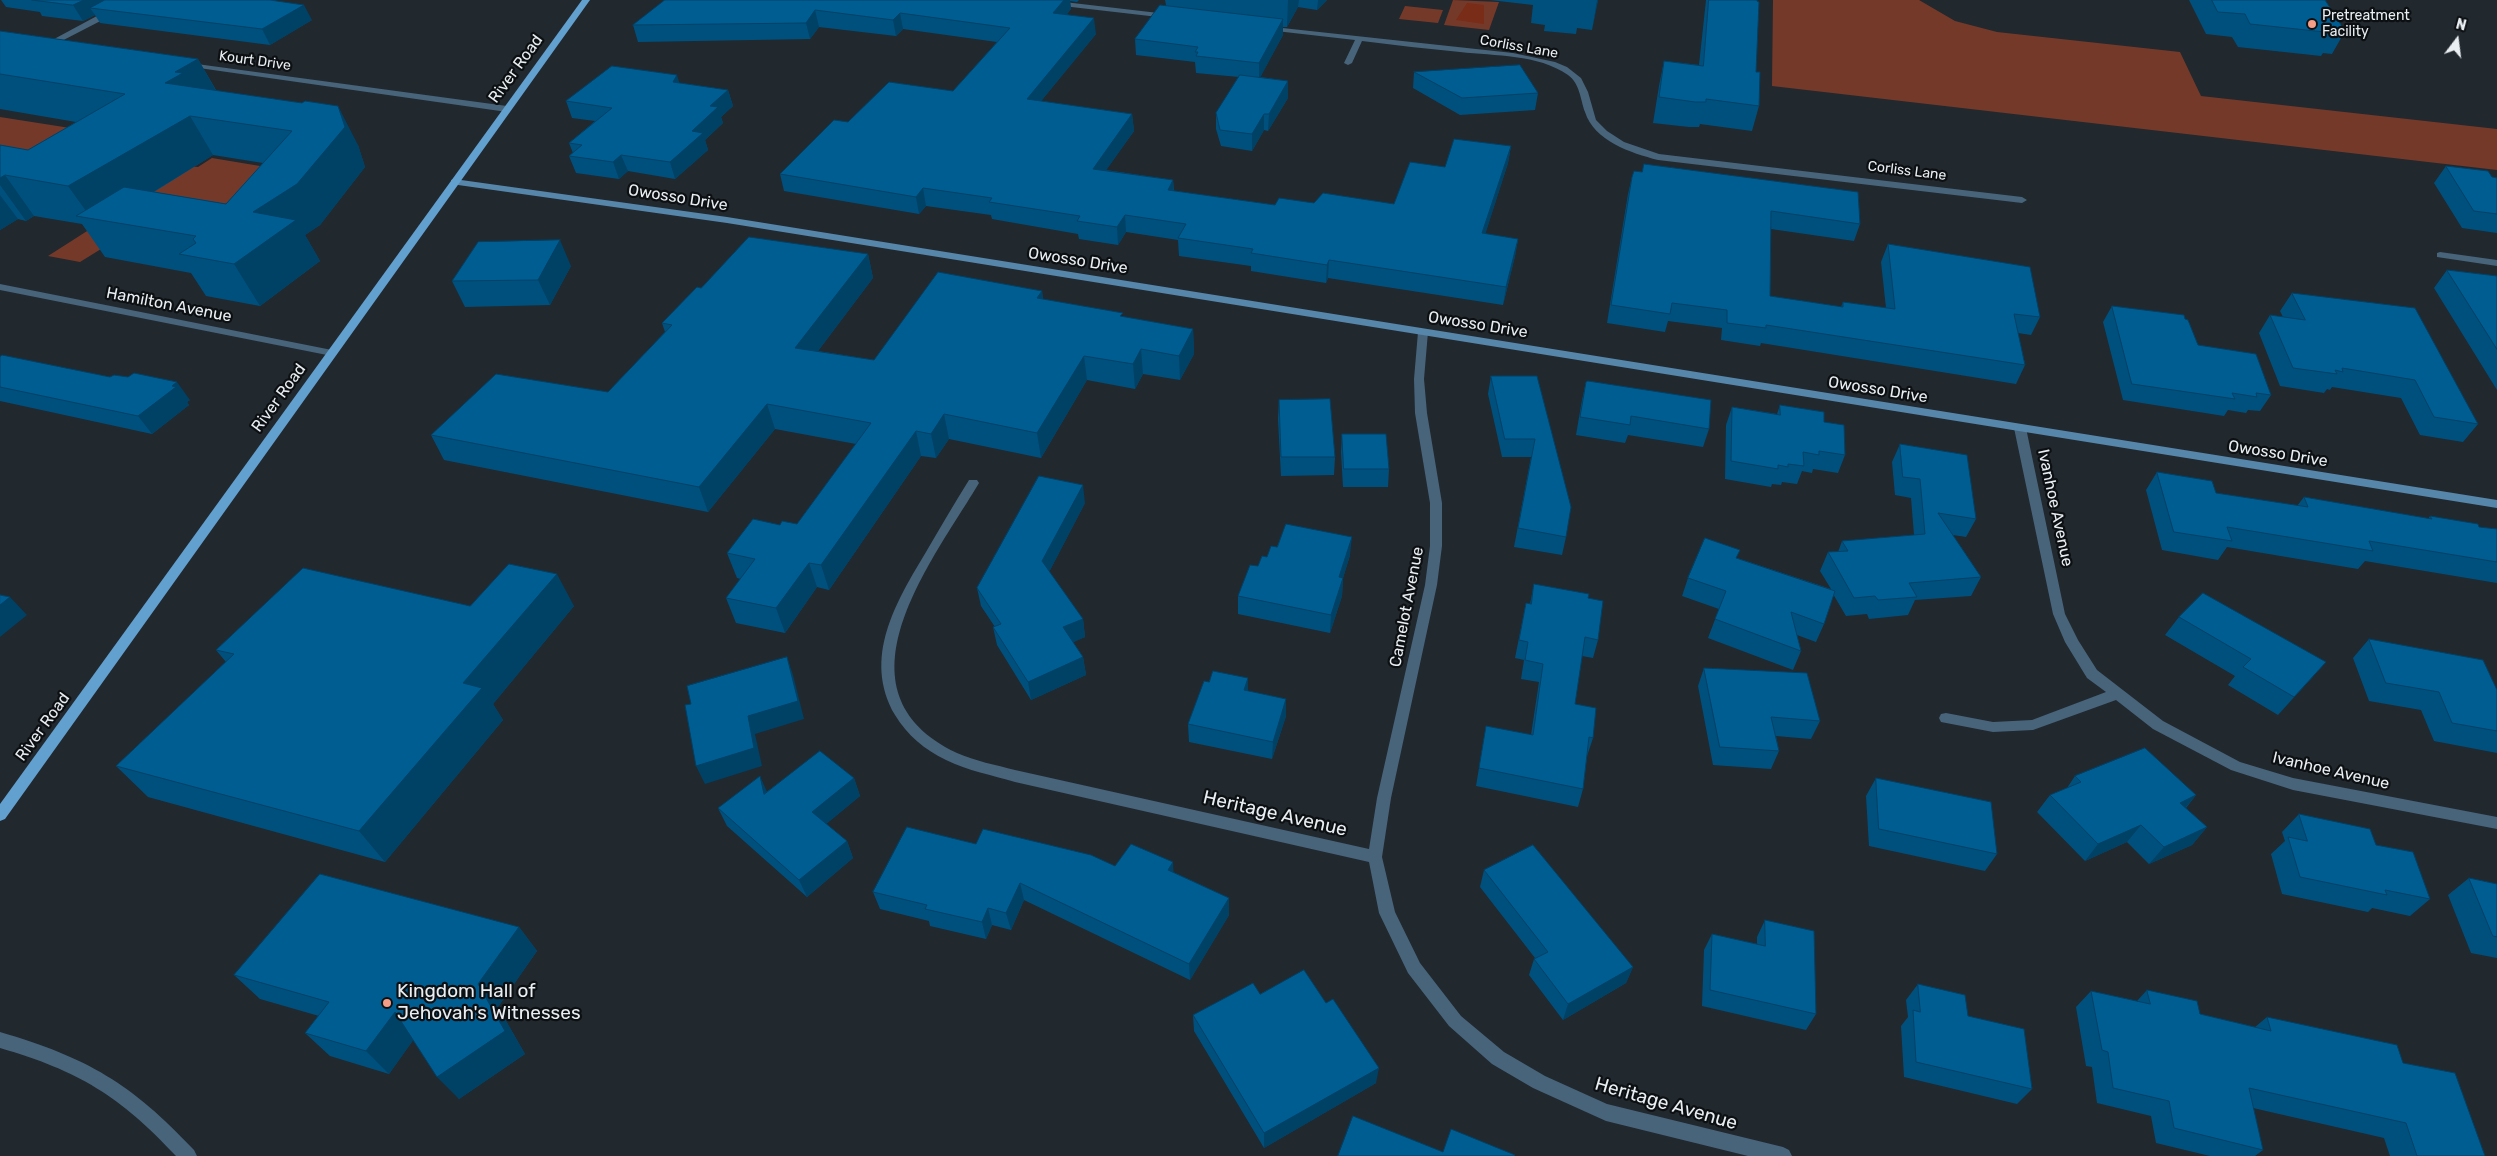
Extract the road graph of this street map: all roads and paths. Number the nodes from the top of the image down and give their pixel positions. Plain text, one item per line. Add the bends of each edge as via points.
1 (120, 0) edge
2 (586, 0) edge
3 (1028, 0) edge
4 (1173, 17) edge
5 (1258, 27) edge
6 (1359, 39) junction
7 (38, 44) edge
8 (47, 45) junction
9 (66, 48) edge
10 (172, 62) edge
11 (1348, 63) dead end
12 (507, 109) junction
13 (454, 182) junction
14 (2022, 200) dead end
15 (2440, 255) dead end
16 (2497, 263) edge
17 (0, 287) edge
18 (1423, 332) junction
19 (332, 353) junction
20 (2020, 428) junction
21 (973, 484) dead end
22 (2497, 504) edge
23 (2116, 694) junction
24 (1946, 718) dead end
25 (0, 815) edge
26 (2497, 823) edge
27 (1375, 857) junction
28 (0, 1040) edge
29 (188, 1156) edge
30 (1783, 1156) edge

1 - 8 street via 111,12
2 - 12 main road, River Road
3 - 4 street
5 - 6 street, Corliss Lane
6 - 11 street
6 - 14 street, Corliss Lane via 1512,56 1562,68 1581,82 1592,120 1602,130 1617,141 1658,157
7 - 8 street
8 - 9 street
10 - 12 street, Kourt Drive
12 - 13 main road, River Road
13 - 18 street, Owosso Drive via 624,204
13 - 19 main road, River Road
15 - 16 street
17 - 19 street, Hamilton Avenue
18 - 20 street, Owosso Drive
18 - 27 street, Camelot Avenue via 1419,379 1421,413 1436,504 1436,546 1431,585 1384,798
19 - 25 main road, River Road
20 - 22 street, Owosso Drive
20 - 23 street, Ivanhoe Avenue via 2059,614 2092,674
21 - 27 street, Heritage Avenue via 905,597 889,638 886,660 890,687 907,724 943,752 969,763
23 - 24 street via 2033,725 1993,727
23 - 26 street, Ivanhoe Avenue via 2158,725 2236,766 2293,784
27 - 30 street, Heritage Avenue via 1387,913 1414,968 1455,1021 1498,1058 1539,1082 1606,1112
28 - 29 street via 42,1053 104,1081 153,1120

